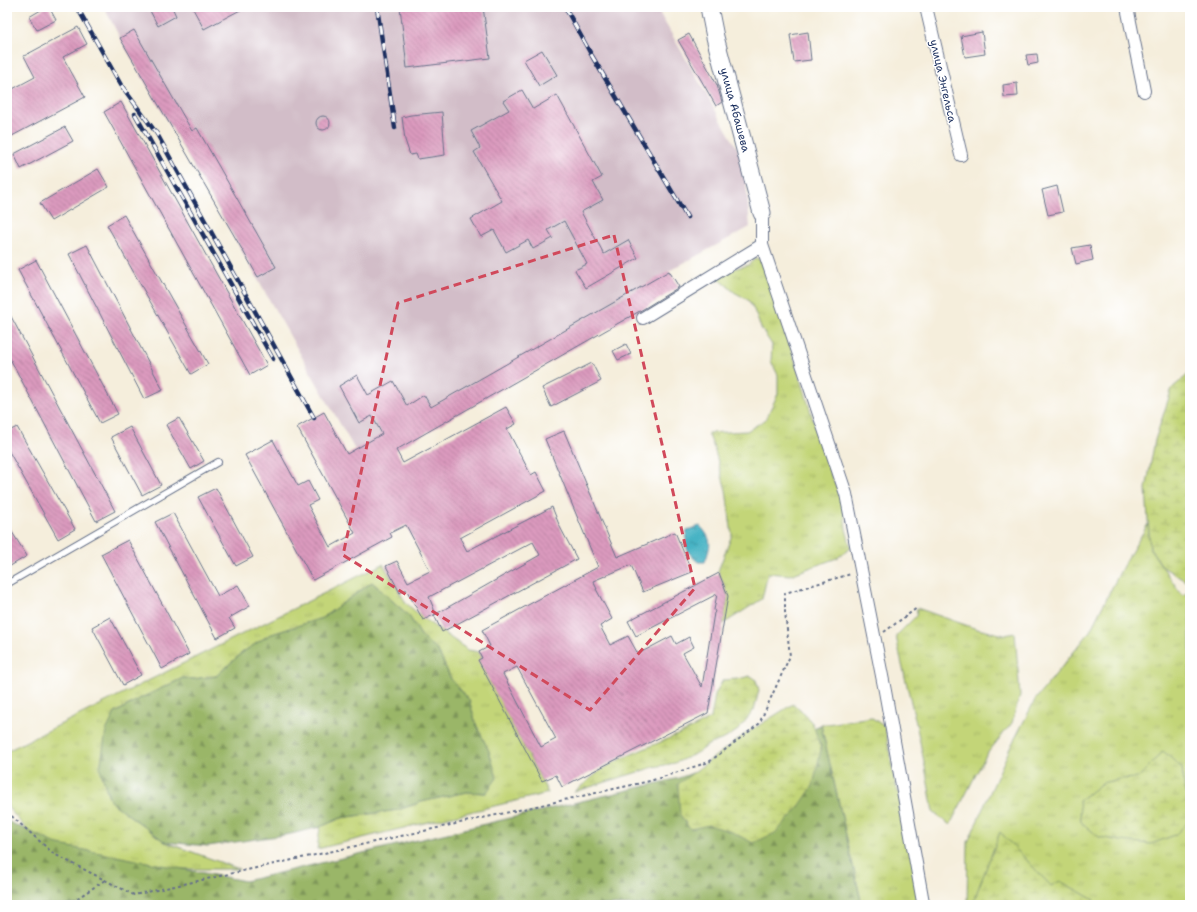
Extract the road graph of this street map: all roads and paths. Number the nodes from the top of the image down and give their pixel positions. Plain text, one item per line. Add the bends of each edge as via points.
1 (708, 7) edge
2 (926, 7) edge
3 (1127, 7) edge
4 (1144, 91) dead end
5 (961, 155) dead end
6 (762, 213) joint
7 (762, 246) junction
8 (643, 318) dead end
9 (218, 462) dead end
10 (860, 571) junction
11 (7, 584) edge
12 (917, 608) dead end
13 (874, 638) junction
14 (7, 812) edge
15 (105, 880) junction
16 (67, 905) edge
17 (922, 905) edge

1 - 6 street, улица Абашева
2 - 5 street, улица Энгельса
3 - 4 street
6 - 7 street
7 - 8 street
7 - 10 street via 846,494
9 - 11 lane
10 - 13 street
10 - 15 path via 785,593 790,656 759,724 708,762 650,780 134,895
12 - 13 path
13 - 17 street
14 - 15 path via 54,854
15 - 16 path

